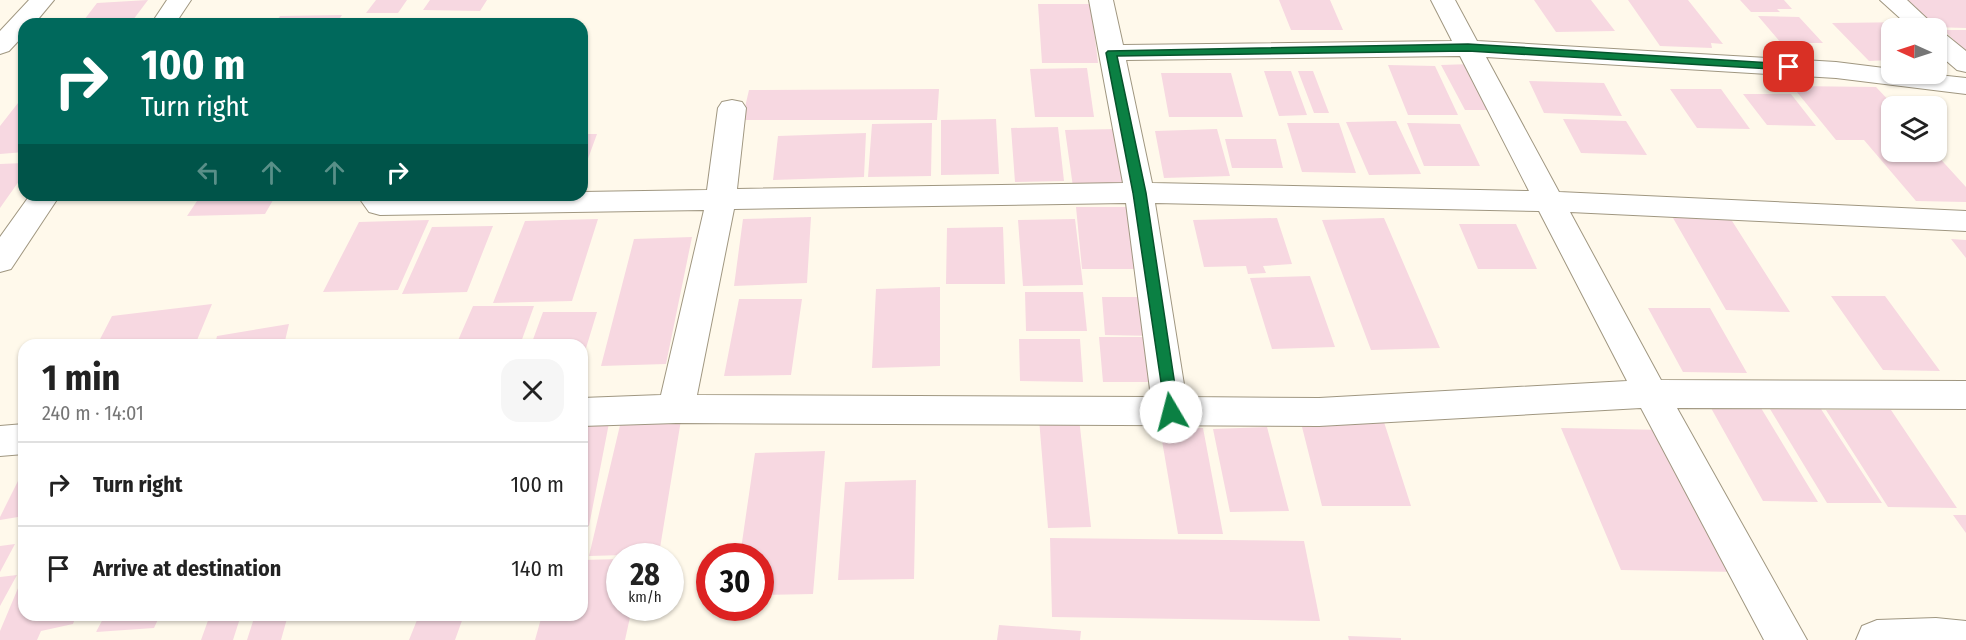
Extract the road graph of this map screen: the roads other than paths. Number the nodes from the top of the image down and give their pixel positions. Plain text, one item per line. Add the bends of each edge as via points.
1 (42, 0) edge
2 (179, 0) edge
3 (1101, 0) edge
4 (1443, 0) edge
5 (1892, 0) edge
6 (26, 18) edge
7 (167, 18) edge
8 (1913, 18) edge
9 (18, 26) edge
10 (0, 46) edge
11 (1468, 48) junction
12 (1947, 48) edge
13 (1111, 53) junction
14 (1966, 64) edge
15 (1966, 86) edge
16 (732, 108) dead end
17 (1139, 193) junction
18 (721, 199) junction
19 (41, 201) edge
20 (377, 201) edge
21 (1548, 201) junction
22 (1966, 221) edge
23 (0, 261) edge
24 (1651, 394) junction
25 (1966, 395) edge
26 (676, 410) junction
27 (588, 412) edge
28 (1171, 412) junction
29 (18, 440) edge
30 (0, 441) edge
31 (1786, 640) edge
32 (1877, 640) edge
33 (1963, 640) edge

1 - 6 street
2 - 7 street
3 - 13 street
4 - 11 street
5 - 8 street
9 - 10 street
11 - 13 street
11 - 15 street via 1836,70
11 - 21 street
12 - 14 street
13 - 17 street
16 - 18 street
17 - 18 street
17 - 21 street
17 - 28 street
18 - 20 street via 380,205
18 - 26 street
19 - 23 street
21 - 22 street
21 - 24 street
24 - 25 street
24 - 28 street via 1319,412
24 - 31 street
26 - 27 street
26 - 28 street
29 - 30 street
32 - 33 street

